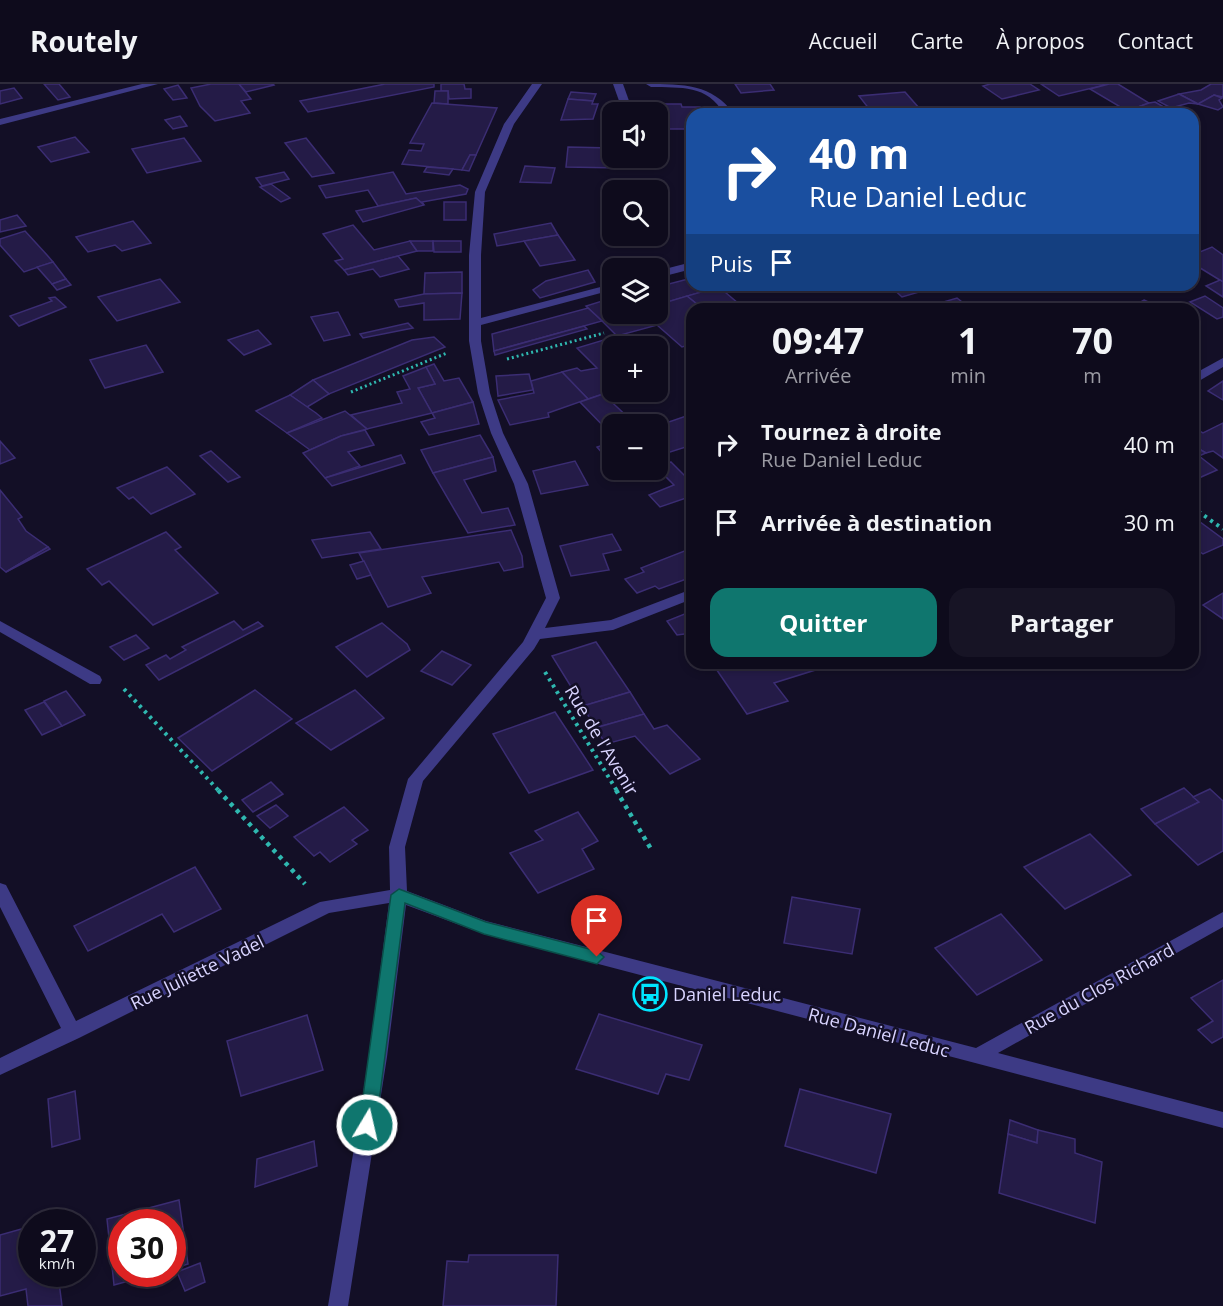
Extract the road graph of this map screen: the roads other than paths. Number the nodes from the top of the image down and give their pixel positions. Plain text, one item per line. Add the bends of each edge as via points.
1 (153, 84) edge
2 (537, 84) edge
3 (618, 84) edge
4 (651, 84) edge
5 (693, 84) edge
6 (624, 102) edge
7 (726, 108) edge
8 (0, 122) edge
9 (686, 267) edge
10 (668, 272) edge
11 (602, 290) edge
12 (475, 323) junction
13 (1223, 362) edge
14 (1199, 377) edge
15 (686, 596) edge
16 (0, 626) edge
17 (533, 640) junction
18 (95, 680) road end
19 (0, 890) edge
20 (399, 895) junction
21 (1223, 919) edge
22 (73, 1033) junction
23 (975, 1057) junction
24 (0, 1067) edge
25 (1223, 1120) edge
26 (338, 1306) edge

1 - 8 street
2 - 12 street via 509,124 480,192
3 - 6 street
4 - 5 street
5 - 7 street via 721,100
9 - 10 street
11 - 12 street
12 - 17 street via 484,393 497,433 521,484 553,598
13 - 14 street
15 - 17 street via 613,625
16 - 18 street
17 - 20 street via 416,778 397,847
19 - 22 street
20 - 22 street, Rue Juliette Vadel via 327,908
20 - 23 street, Rue Daniel Leduc via 484,927
20 - 26 street via 378,1057
21 - 23 street, Rue du Clos Richard
22 - 24 street, Rue Juliette Vadel
23 - 25 street, Rue Daniel Leduc

